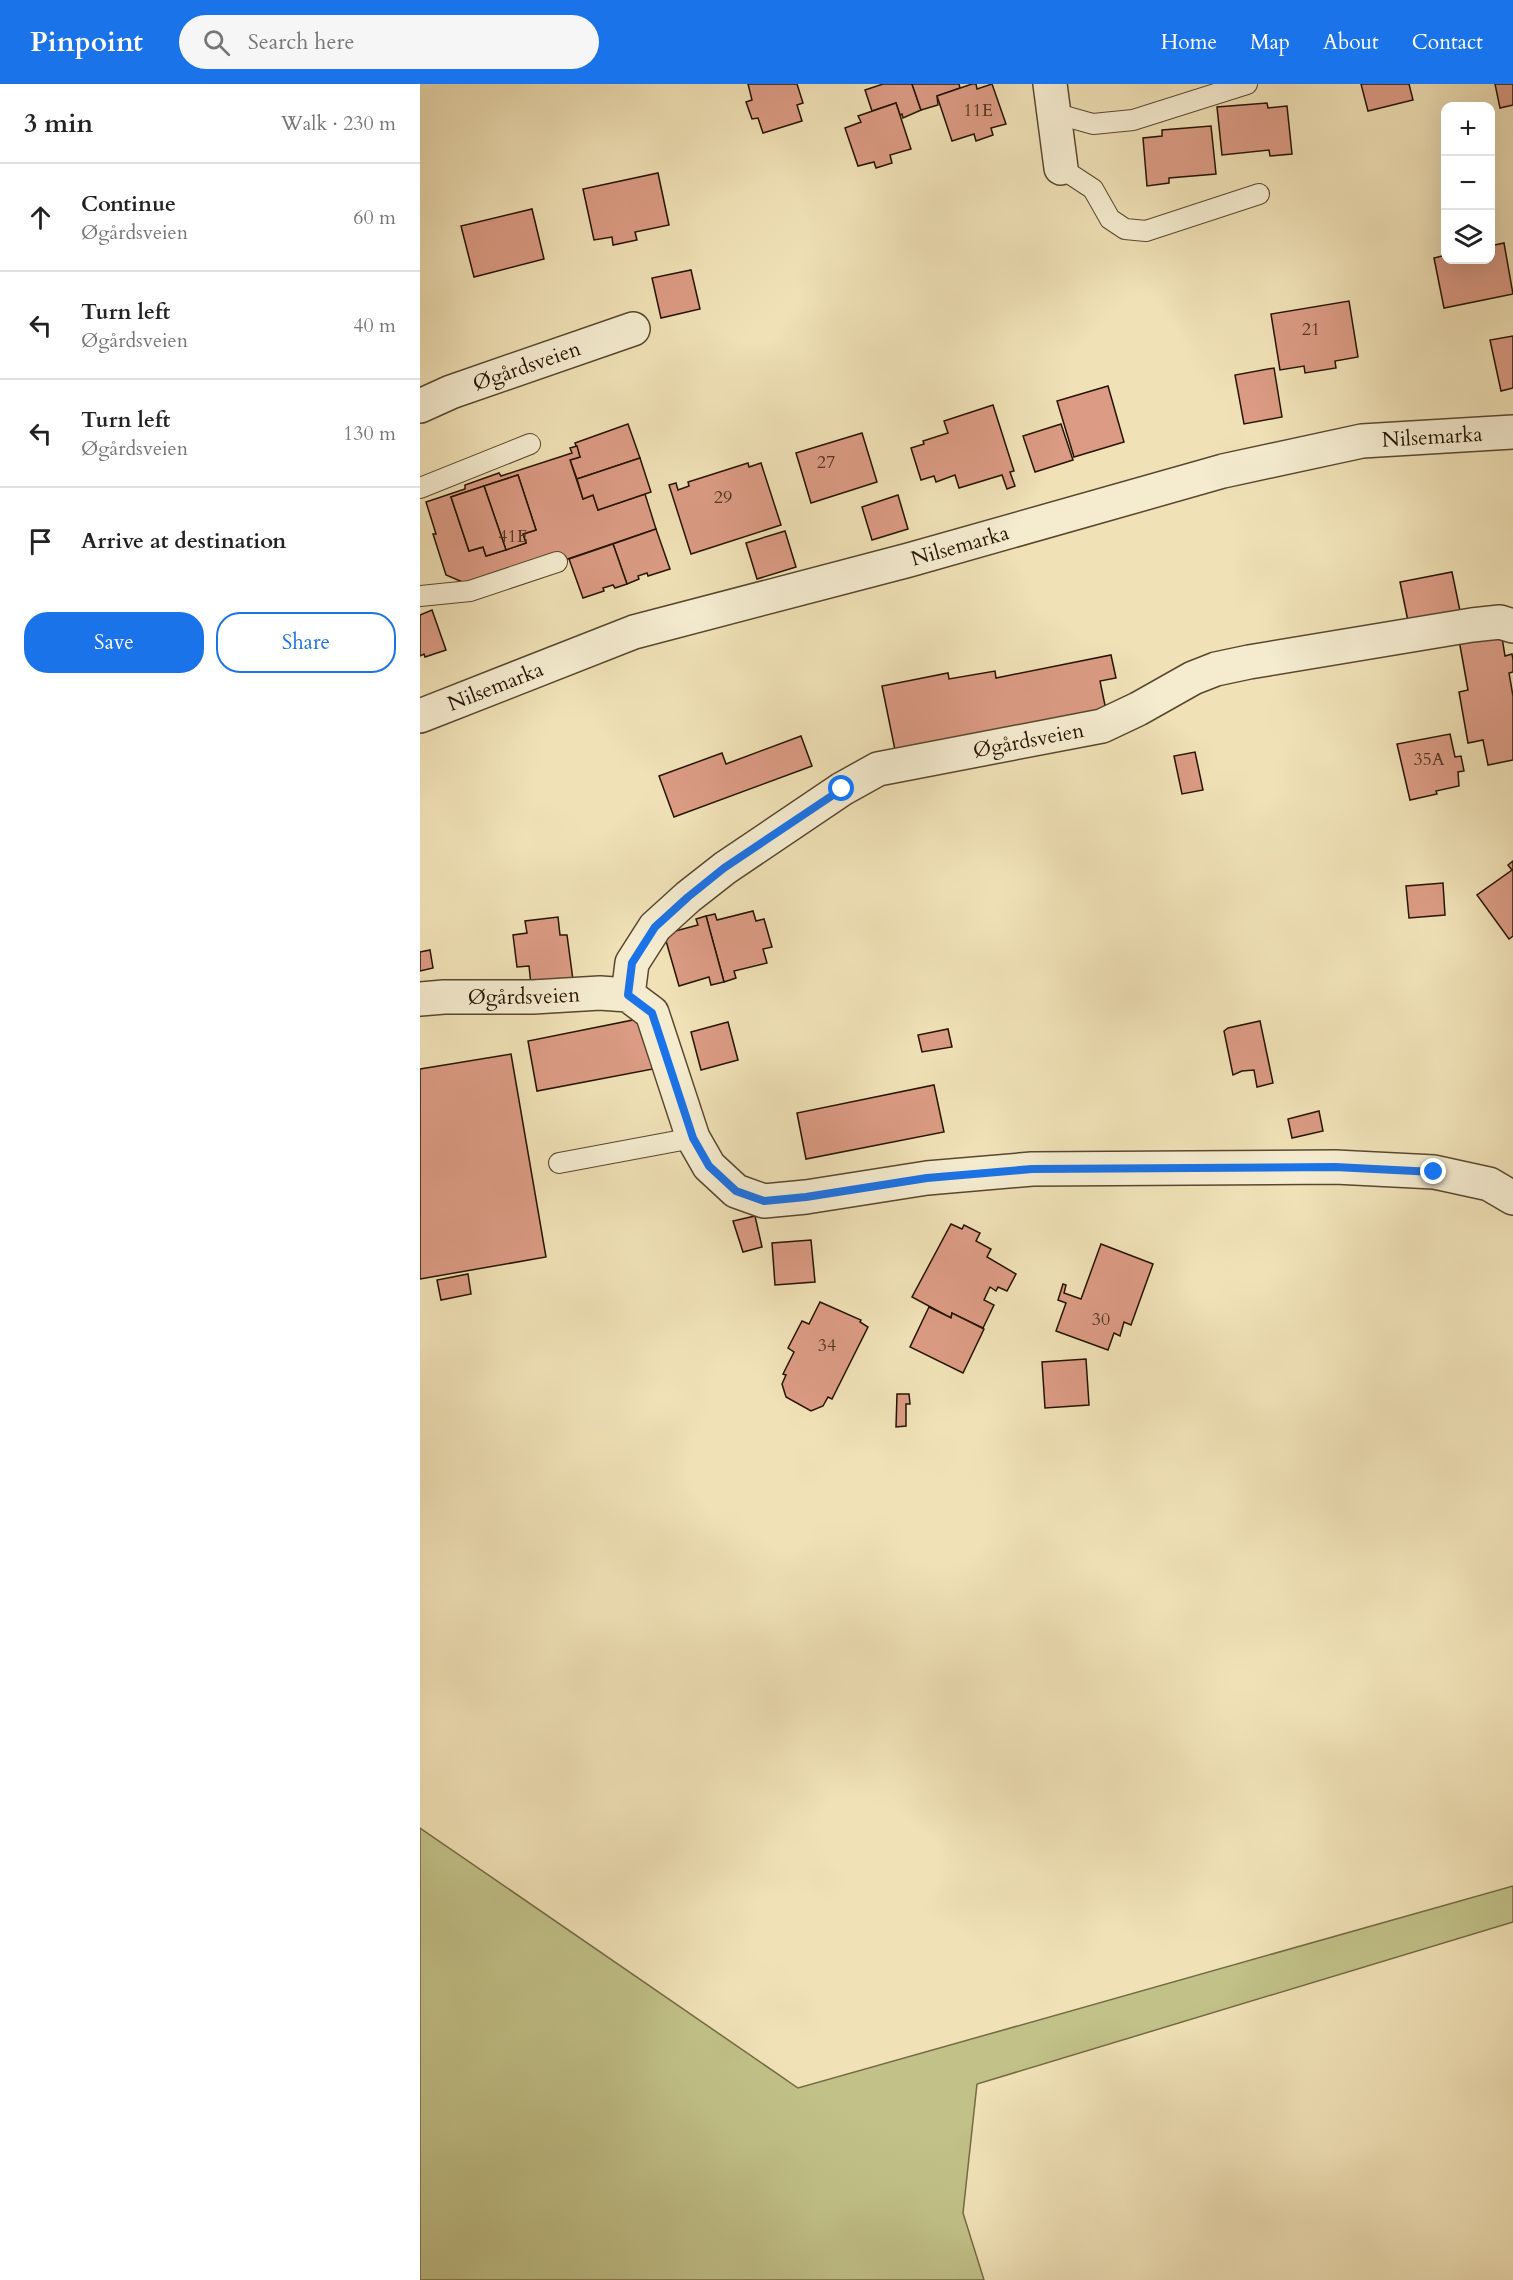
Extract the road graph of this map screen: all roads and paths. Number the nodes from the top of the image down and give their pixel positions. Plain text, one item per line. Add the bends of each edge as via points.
1 (1247, 84) edge
2 (1052, 99) edge
3 (1061, 168) joint
4 (1259, 195) dead end
5 (633, 329) dead end
6 (420, 406) edge
7 (1513, 432) edge
8 (530, 444) dead end
9 (420, 488) edge
10 (557, 561) dead end
11 (420, 596) edge
12 (1513, 626) edge
13 (420, 716) edge
14 (628, 995) junction
15 (420, 999) edge
16 (693, 1138) junction
17 (559, 1163) dead end
18 (1513, 1198) edge

1 - 2 lane via 1133,120 1093,124
2 - 3 street
3 - 4 lane via 1093,189 1110,219 1125,229 1146,231
5 - 6 street, Øgårdsveien
7 - 13 street, Nilsemarka via 1362,441 1223,471 909,560 634,632
8 - 9 lane
10 - 11 lane via 470,591
12 - 14 street, Øgårdsveien via 1500,622 1472,625 1216,669 1102,726 878,770 832,795 688,897 655,927 632,963
14 - 15 street, Øgårdsveien
14 - 16 street via 652,1013
16 - 17 lane
16 - 18 street via 709,1166 736,1191 764,1201 927,1178 1032,1169 1335,1167 1434,1172 1489,1184

